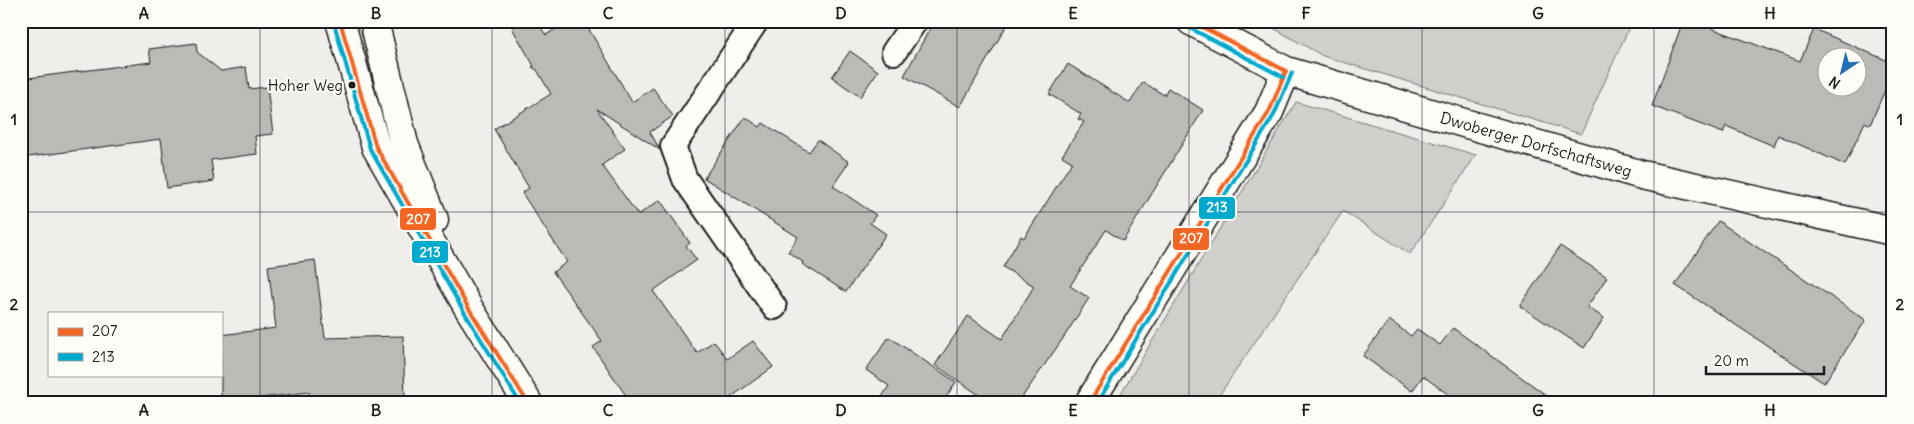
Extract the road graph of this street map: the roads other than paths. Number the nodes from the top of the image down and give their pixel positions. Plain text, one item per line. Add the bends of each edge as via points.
1 (340, 21) edge
2 (374, 21) edge
3 (756, 21) edge
4 (915, 21) edge
5 (1191, 21) edge
6 (894, 52) dead end
7 (1286, 71) junction
8 (1893, 231) edge
9 (468, 307) junction
10 (774, 307) dead end
11 (528, 403) edge
12 (1089, 403) edge

1 - 9 street via 376,146
2 - 9 street via 404,144
3 - 10 lane via 673,146 685,179
4 - 6 lane
5 - 7 street, Dwoberger Dorfschaftsweg
7 - 8 street, Dwoberger Dorfschaftsweg via 1642,174
7 - 12 street via 1269,112
9 - 11 street

